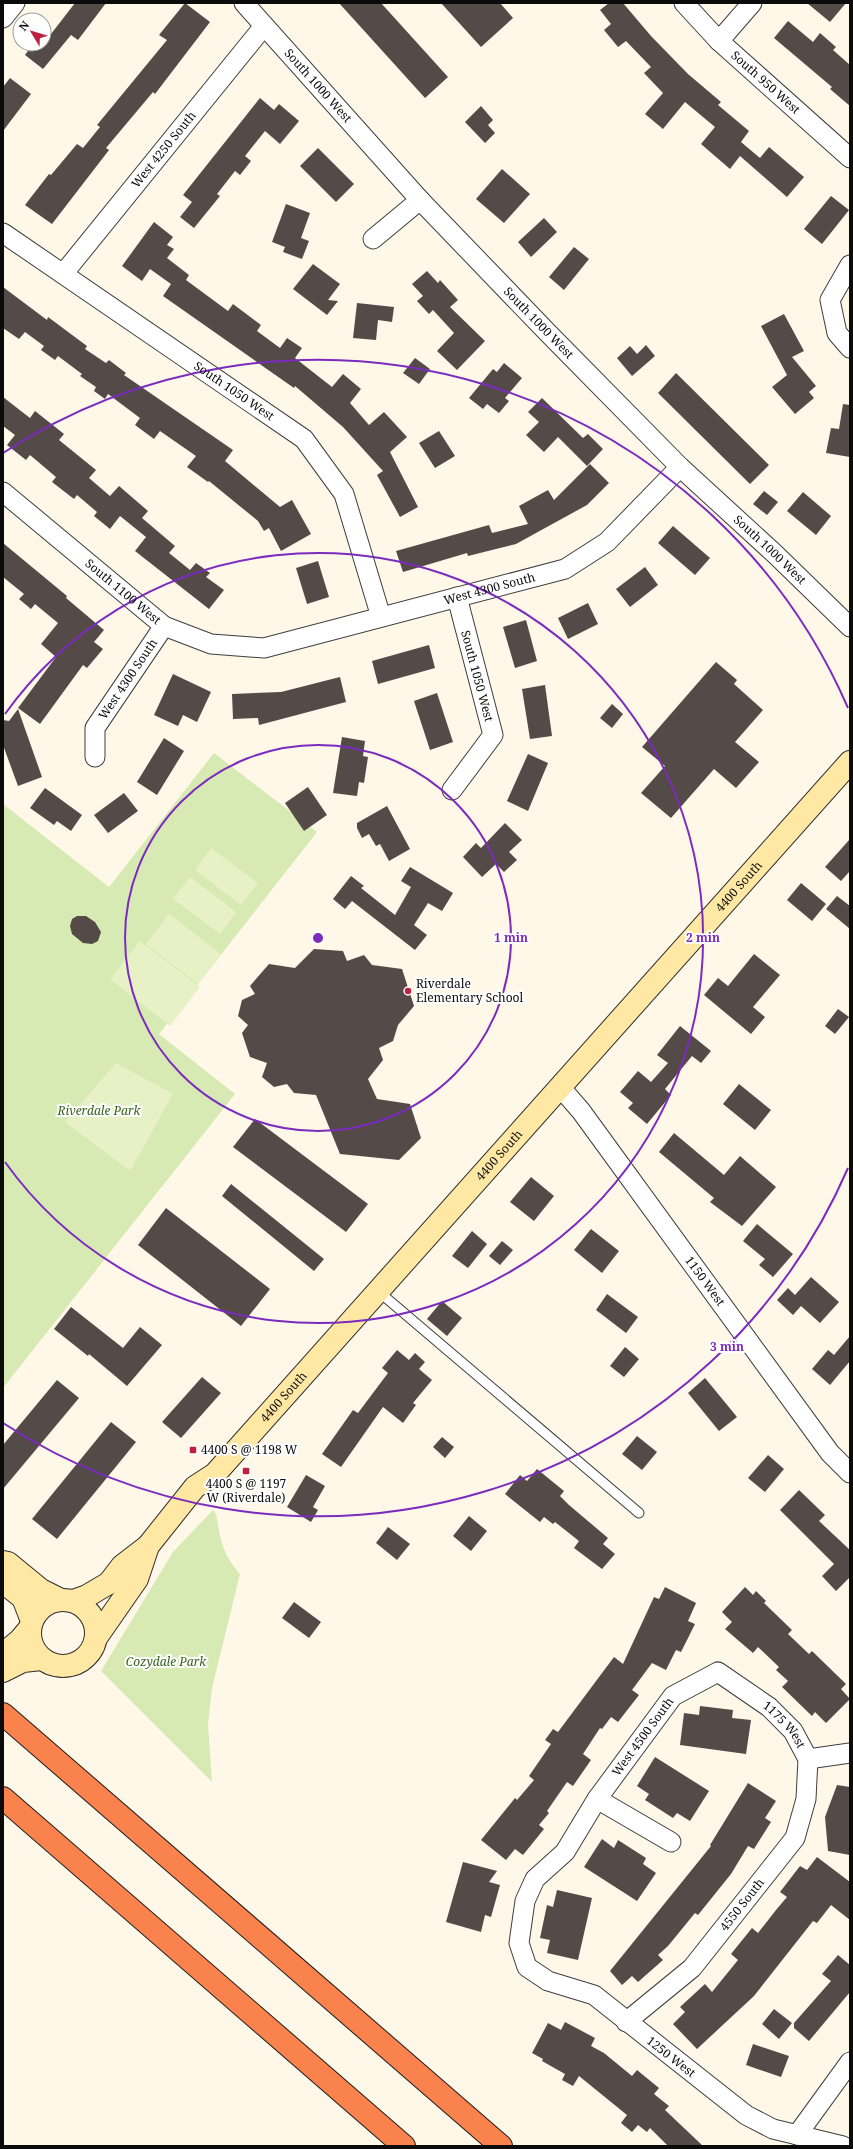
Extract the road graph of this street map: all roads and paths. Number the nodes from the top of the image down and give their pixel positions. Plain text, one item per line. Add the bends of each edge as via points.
1 (15, 3) edge
2 (244, 3) edge
3 (684, 3) edge
4 (752, 3) edge
5 (3, 18) edge
6 (264, 26) junction
7 (719, 41) junction
8 (850, 158) edge
9 (420, 200) junction
10 (3, 233) edge
11 (373, 239) dead end
12 (850, 265) edge
13 (63, 274) junction
14 (850, 348) edge
15 (680, 467) junction
16 (3, 492) edge
17 (457, 597) junction
18 (381, 617) junction
19 (164, 626) junction
20 (850, 627) edge
21 (264, 648) joint
22 (95, 757) dead end
23 (846, 773) edge
24 (452, 790) dead end
25 (561, 1088) junction
26 (378, 1291) junction
27 (850, 1473) edge
28 (639, 1513) dead end
29 (148, 1546) junction
30 (3, 1562) edge
31 (3, 1582) edge
32 (67, 1600) junction
33 (31, 1624) junction
34 (96, 1638) junction
35 (3, 1654) edge
36 (41, 1659) junction
37 (3, 1671) edge
38 (718, 1672) joint
39 (4, 1715) edge
40 (850, 1753) edge
41 (808, 1759) junction
42 (3, 1798) edge
43 (597, 1800) junction
44 (672, 1842) dead end
45 (519, 1943) joint
46 (626, 2022) junction
47 (850, 2062) edge
48 (797, 2135) junction
49 (404, 2146) edge
50 (502, 2146) edge
51 (843, 2146) edge

1 - 5 street
2 - 6 street, South 1000 West
3 - 7 street, South 950 West
4 - 7 street
6 - 9 street, South 1000 West
6 - 13 street, West 4250 South
7 - 8 street, South 950 West
9 - 11 street
9 - 15 street, South 1000 West
10 - 13 street, South 1050 West
12 - 14 street via 830,300 838,332
13 - 18 street, South 1050 West via 304,439 344,494
15 - 17 street, West 4300 South via 607,542 565,569
15 - 20 street, South 1000 West via 776,554
16 - 19 street, South 1100 West
17 - 18 street, West 4300 South
17 - 24 street, South 1050 West via 493,736
18 - 21 street, West 4300 South
19 - 21 street, South 1100 West via 211,644
19 - 22 street, West 4300 South via 95,728
23 - 25 street, 4400 South
25 - 26 street, 4400 South
25 - 27 street, 1150 West via 586,1117 830,1452
26 - 28 lane
26 - 29 street, 4400 South via 215,1474 195,1487
29 - 32 street via 122,1566 100,1590
29 - 34 street via 138,1579
30 - 32 street via 8,1563 46,1593
31 - 33 street via 23,1598
32 - 33 street via 50,1602 42,1607
32 - 34 street via 82,1606 91,1614 96,1626
33 - 35 street via 20,1640
33 - 36 street via 32,1646
34 - 36 street via 89,1654 75,1664 59,1666
36 - 37 street via 29,1660
38 - 41 street, 1175 West via 769,1707 793,1731
38 - 43 street, West 4500 South via 673,1696
39 - 50 highway
40 - 41 street, 1175 West
41 - 46 street, 4550 South via 806,1799 795,1838 692,1968
42 - 49 highway
43 - 44 street
43 - 45 street, West 4500 South via 565,1852 536,1879 524,1901
45 - 46 street, 1250 West via 527,1967 548,1981 594,1995
46 - 48 street, 1250 West via 742,2112 773,2129
47 - 48 street
48 - 51 street, 1250 West

